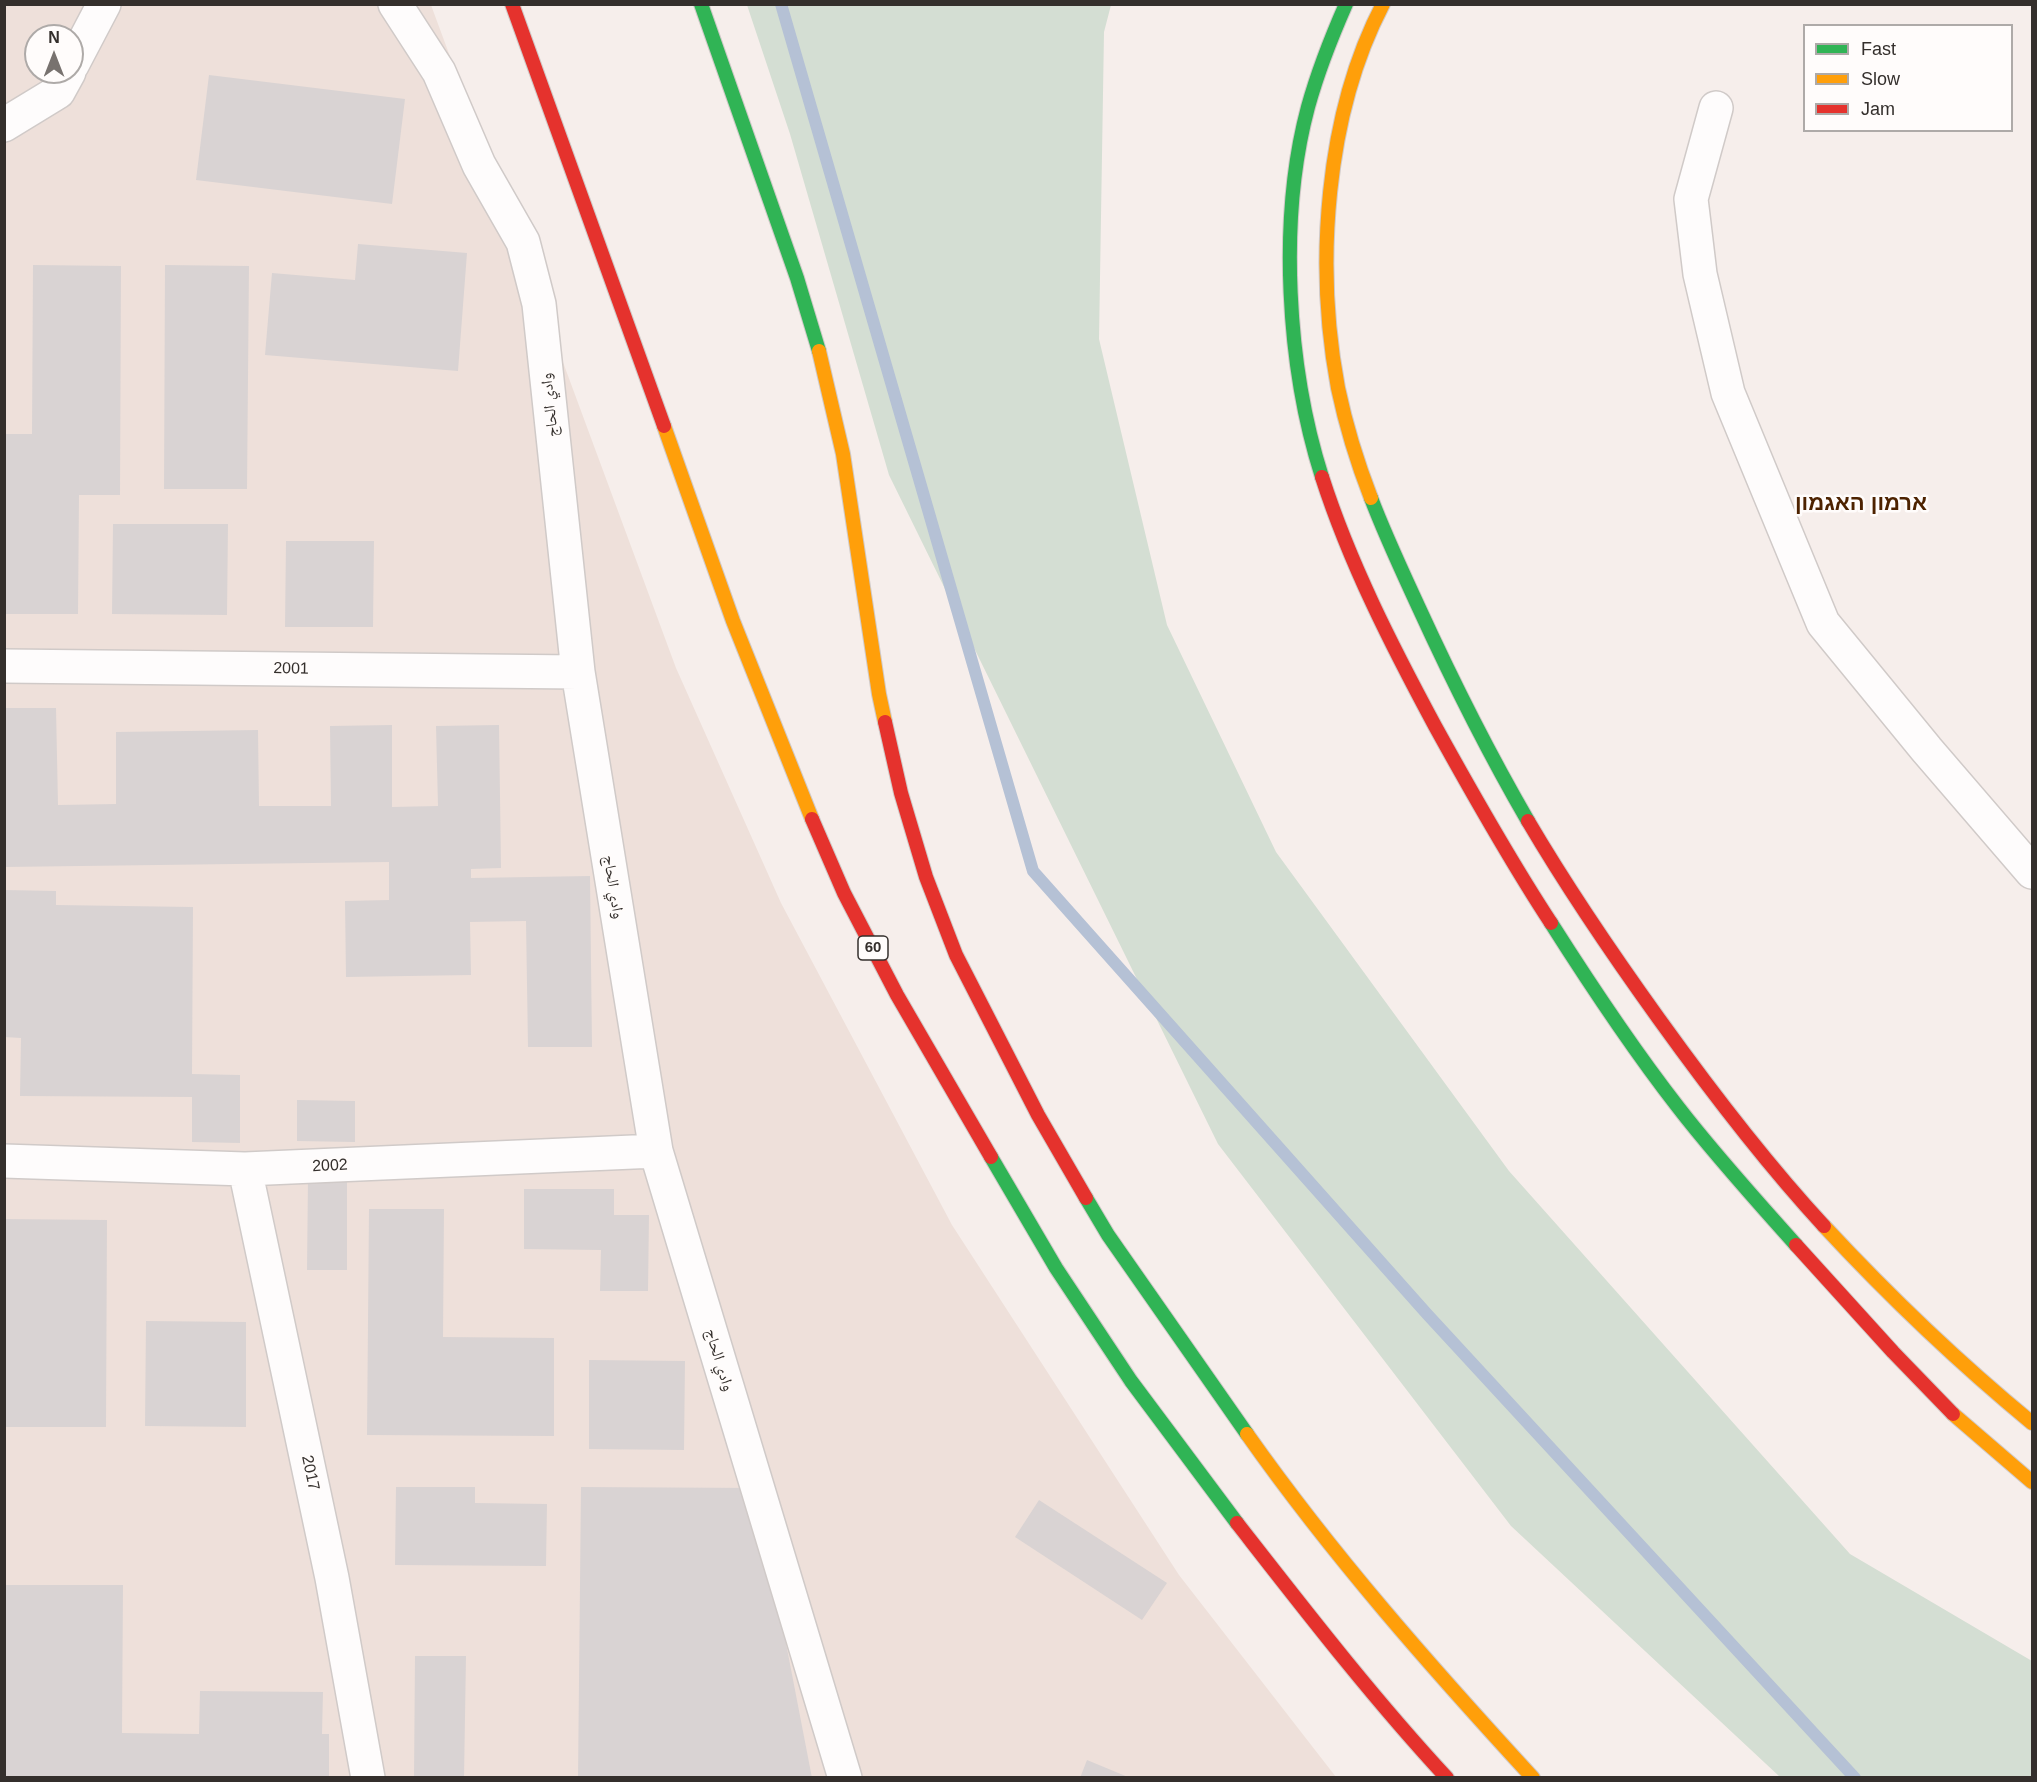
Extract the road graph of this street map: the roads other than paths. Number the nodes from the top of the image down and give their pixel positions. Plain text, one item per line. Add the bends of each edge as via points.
1 (104, 4) edge
2 (395, 4) edge
3 (512, 4) edge
4 (701, 4) edge
5 (1346, 4) edge
6 (1383, 4) edge
7 (84, 42) edge
8 (62, 84) edge
9 (1716, 108) dead end
10 (4, 125) edge
11 (4, 666) edge
12 (578, 672) junction
13 (2032, 872) edge
14 (656, 1151) junction
15 (4, 1161) edge
16 (245, 1169) junction
17 (2032, 1423) edge
18 (2032, 1482) edge
19 (368, 1778) edge
20 (845, 1778) edge
21 (1447, 1778) edge
22 (1533, 1778) edge

1 - 7 street
2 - 12 street, وادي الحاج via 439,72 479,165 523,242 539,304
3 - 21 main road, 60 via 729,610 844,893 897,995 1056,1268 1131,1382 1322,1632
4 - 22 main road via 823,364 843,454 879,694 901,793 926,877 957,955 1038,1114 1108,1235 1172,1329 1346,1565
5 - 18 main road via 1314,84 1298,157 1290,232 1292,305 1299,379 1315,453 1341,530 1384,628 1489,824 1542,911 1661,1084 1778,1224 1897,1356 1964,1424
6 - 17 main road via 1369,29 1351,81 1334,160 1327,236 1328,309 1339,390 1361,471 1438,651 1544,849 1606,945 1743,1134 1822,1224 1923,1328
8 - 10 street via 58,92
9 - 13 street via 1691,199 1700,274 1728,393 1823,623
11 - 12 street, 2001
12 - 14 street, وادي الحاج
14 - 16 street, 2002
14 - 20 street, وادي الحاج
15 - 16 street, 2002
16 - 19 street, 2017 via 332,1578

